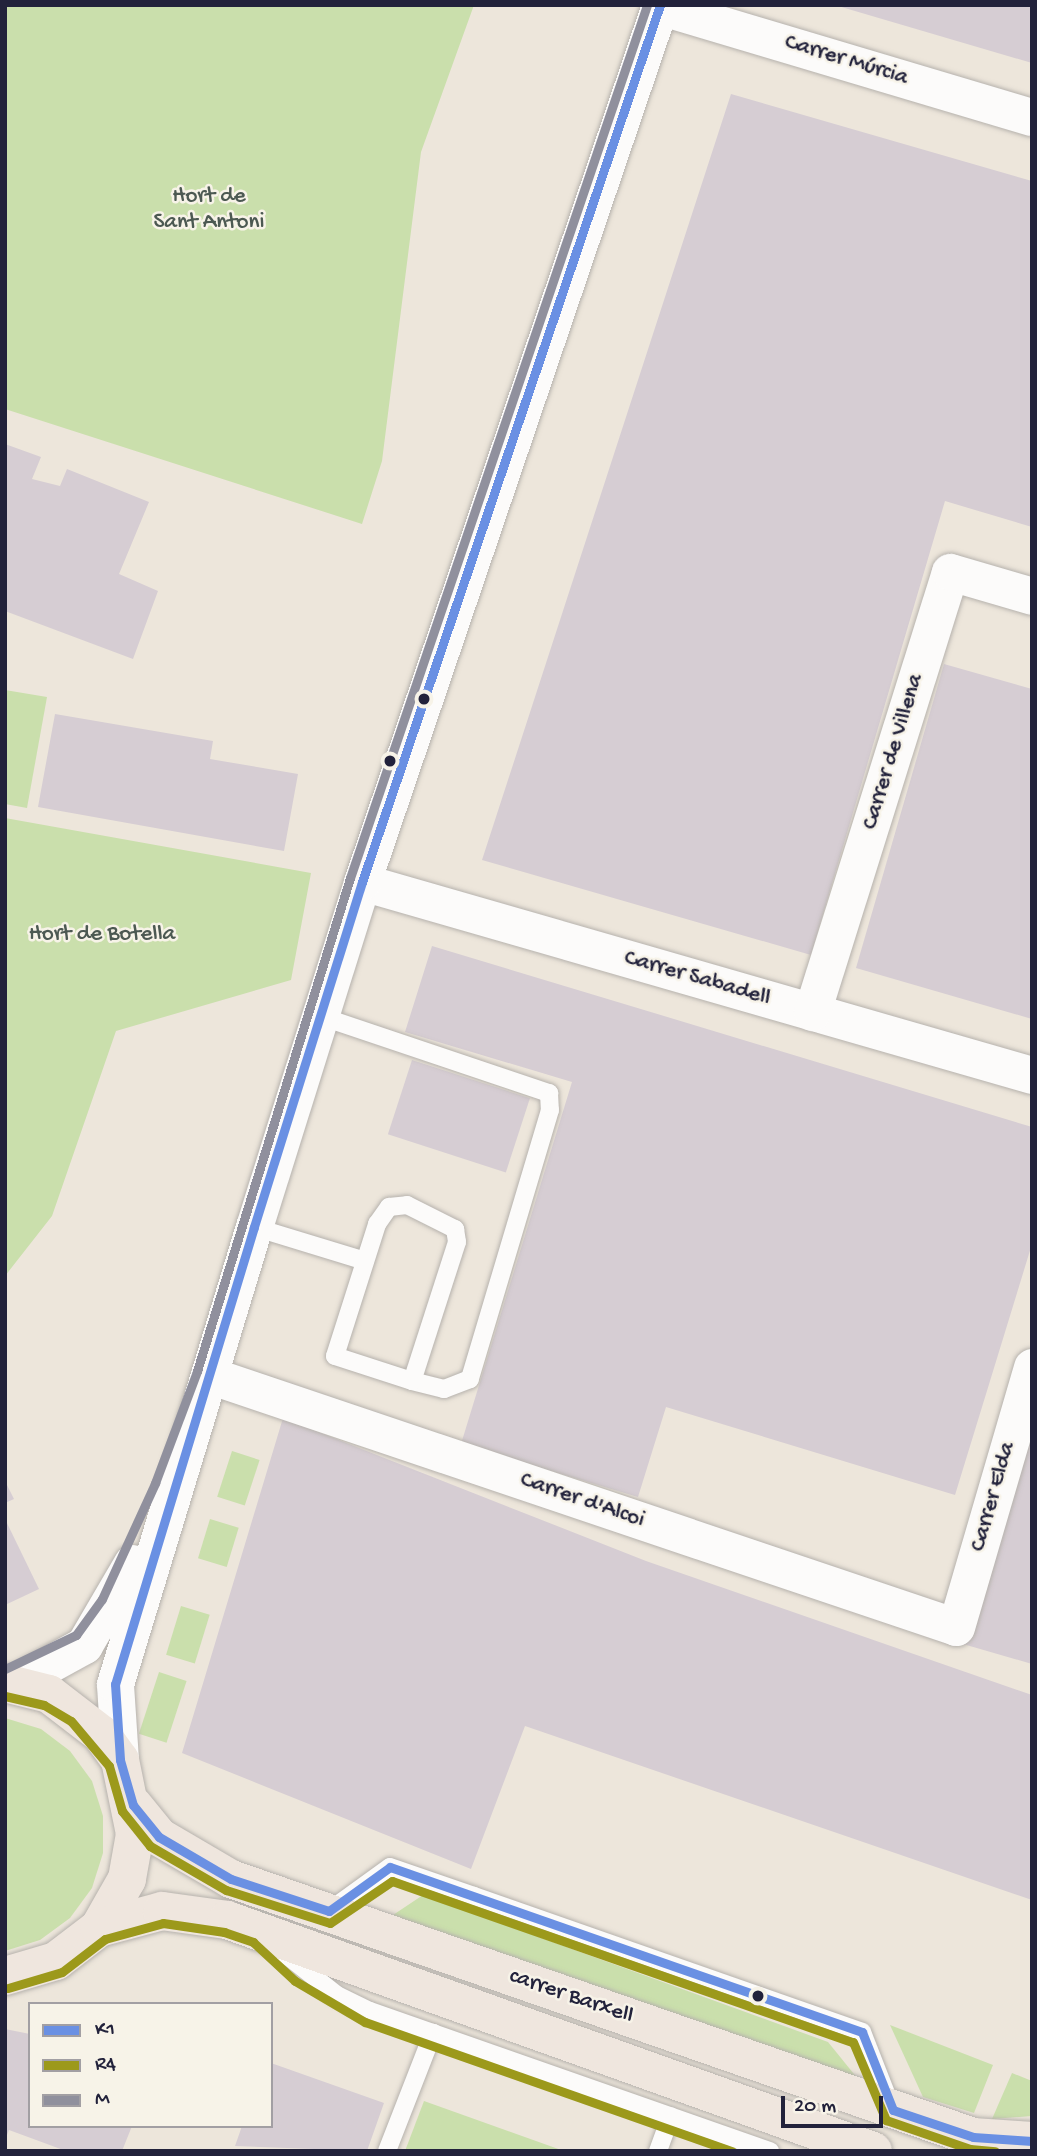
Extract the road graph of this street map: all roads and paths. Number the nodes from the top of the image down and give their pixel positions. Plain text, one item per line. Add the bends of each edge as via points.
1 (659, 6) edge
2 (1032, 117) edge
3 (1032, 596) edge
4 (362, 882) junction
5 (812, 1012) junction
6 (320, 1016) junction
7 (1032, 1075) edge
8 (254, 1227) junction
9 (365, 1261) junction
10 (1032, 1367) edge
11 (209, 1374) junction
12 (412, 1381) junction
13 (956, 1628) joint
14 (10, 1683) edge
15 (120, 1760) junction
16 (133, 1805) junction
17 (329, 1911) junction
18 (99, 1928) junction
19 (259, 1931) junction
20 (8, 1978) edge
21 (433, 2033) junction
22 (893, 2110) junction
23 (671, 2116) junction
24 (1032, 2141) edge
25 (387, 2151) edge
26 (658, 2151) edge
27 (770, 2151) edge
28 (873, 2151) edge

1 - 2 street, Carrer Múrcia
1 - 4 street
3 - 5 street, Carrer de Villena via 950,572
4 - 5 street, Carrer Sabadell
4 - 6 street
5 - 7 street, Carrer Sabadell
6 - 8 street
6 - 12 lane via 549,1093 550,1110 470,1379 444,1389
8 - 9 lane
8 - 11 street
9 - 12 lane via 335,1356
9 - 12 lane via 390,1207 407,1205 455,1229 457,1242
10 - 13 street, Carrer Elda
11 - 13 street, Carrer d'Alcoi
11 - 14 street via 113,1605 84,1645
11 - 15 street via 115,1684
14 - 15 main road via 79,1712
15 - 16 main road
16 - 17 main road, carrer Barxell via 159,1837 191,1860
16 - 18 main road via 127,1879
17 - 22 main road, carrer Barxell
17 - 22 lane via 390,1867 862,2032
18 - 19 main road, carrer Barxell via 162,1911
18 - 20 main road via 55,1962
19 - 21 lane via 337,1994
19 - 28 main road, carrer Barxell
21 - 23 lane
21 - 25 lane
22 - 24 main road, carrer Barxell via 973,2137
23 - 26 lane
23 - 27 lane

